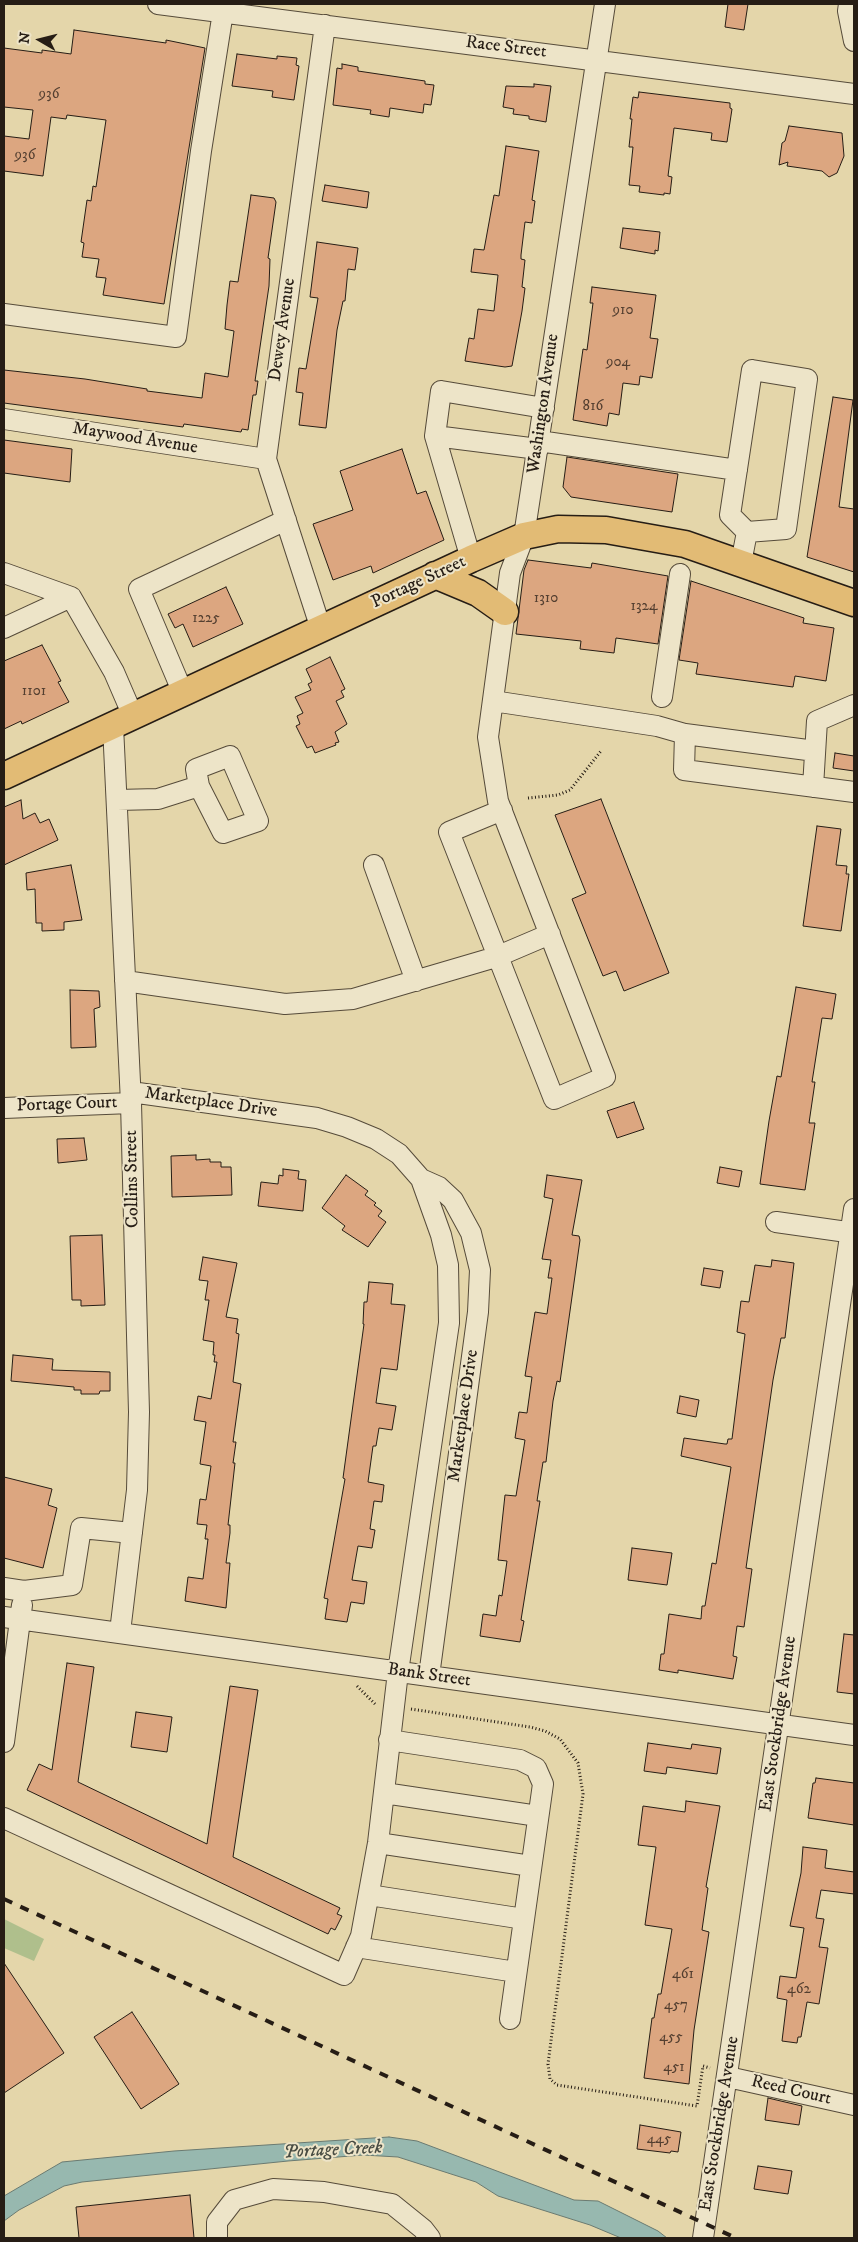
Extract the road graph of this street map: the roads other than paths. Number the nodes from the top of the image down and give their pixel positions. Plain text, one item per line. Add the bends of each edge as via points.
1 (158, 4) edge
2 (605, 4) edge
3 (849, 4) edge
4 (223, 12) junction
5 (325, 25) junction
6 (854, 41) edge
7 (596, 60) junction
8 (854, 94) edge
9 (4, 314) edge
10 (544, 408) junction
11 (4, 419) edge
12 (435, 436) junction
13 (538, 445) junction
14 (266, 459) junction
15 (737, 470) junction
16 (286, 520) junction
17 (746, 532) junction
18 (524, 536) junction
19 (471, 559) junction
20 (741, 563) junction
21 (4, 573) edge
22 (680, 574) dead end
23 (435, 575) junction
24 (71, 597) junction
25 (854, 603) edge
26 (505, 612) junction
27 (4, 628) edge
28 (320, 629) junction
29 (183, 693) junction
30 (662, 697) dead end
31 (493, 701) junction
32 (854, 705) edge
33 (123, 721) junction
34 (685, 734) junction
35 (815, 751) junction
36 (4, 776) edge
37 (199, 786) dead end
38 (813, 787) junction
39 (854, 792) edge
40 (117, 800) junction
41 (500, 806) junction
42 (374, 865) dead end
43 (550, 934) junction
44 (496, 957) junction
45 (126, 980) junction
46 (416, 981) junction
47 (131, 1098) junction
48 (4, 1108) edge
49 (421, 1179) junction
50 (854, 1209) edge
51 (776, 1222) dead end
52 (852, 1233) edge
53 (132, 1533) junction
54 (4, 1588) edge
55 (24, 1591) junction
56 (12, 1618) edge
57 (120, 1632) junction
58 (8, 1672) edge
59 (398, 1672) junction
60 (429, 1676) junction
61 (779, 1724) junction
62 (854, 1735) edge
63 (389, 1740) junction
64 (4, 1742) edge
65 (384, 1793) junction
66 (538, 1816) junction
67 (4, 1818) edge
68 (378, 1843) junction
69 (531, 1866) junction
70 (369, 1895) junction
71 (524, 1919) junction
72 (356, 1947) junction
73 (516, 1972) junction
74 (510, 2019) dead end
75 (722, 2073) junction
76 (854, 2106) edge
77 (217, 2238) edge
78 (430, 2238) edge
79 (703, 2238) edge

1 - 4 street, Race Street
2 - 7 street, Washington Avenue
3 - 6 street
4 - 5 street, Race Street
4 - 9 street via 200,151 176,337
5 - 7 street, Race Street
5 - 14 street, Dewey Avenue
7 - 8 street, Race Street
7 - 10 street, Washington Avenue
10 - 12 street via 441,391
10 - 13 street, Washington Avenue
11 - 14 street, Maywood Avenue
12 - 13 street
12 - 19 street
13 - 15 street
13 - 18 street, Washington Avenue
14 - 16 street, Dewey Avenue
15 - 17 street via 730,515
15 - 17 street via 752,370 807,378 786,529
16 - 28 street, Dewey Avenue
16 - 29 street via 139,589
17 - 20 street
18 - 19 main road, Portage Street
18 - 20 main road, Portage Street via 558,529 606,530 685,544
18 - 26 street, Washington Avenue via 510,573
19 - 23 main road, Portage Street
20 - 25 main road, Portage Street
21 - 24 street
22 - 30 street
23 - 26 main road via 478,593
23 - 28 main road, Portage Street
24 - 27 street
24 - 33 street via 114,672
26 - 31 street, Washington Avenue
28 - 29 main road, Portage Street
29 - 33 main road, Portage Street
31 - 34 street via 657,726
31 - 41 street, Washington Avenue via 488,737
32 - 35 street via 817,721
33 - 36 main road, Portage Street
33 - 40 street, Collins Street
34 - 35 street
34 - 38 street via 684,770
35 - 38 street
37 - 40 street via 158,799
38 - 39 street
40 - 45 street, Collins Street
41 - 43 street, Washington Avenue
41 - 44 street via 449,832
42 - 46 street
43 - 44 street
43 - 44 street, Washington Avenue via 605,1077 554,1099
44 - 46 street
45 - 46 street via 285,1004 353,999
45 - 47 street, Collins Street
47 - 48 street, Portage Court
47 - 49 street, Marketplace Drive via 317,1118 376,1139 399,1154
47 - 53 street, Collins Street via 139,1412 137,1490
49 - 59 street, Marketplace Drive via 448,1265 449,1322
49 - 60 street, Marketplace Drive via 439,1187 453,1200 471,1232 480,1270 478,1312
50 - 52 street, East Stockbridge Avenue
51 - 52 street
52 - 61 street, East Stockbridge Avenue
53 - 55 street via 81,1528 72,1585
53 - 57 street, Collins Street
54 - 55 street
55 - 56 street
56 - 57 street, Bank Street
56 - 58 street
57 - 59 street, Bank Street
58 - 64 street
59 - 60 street, Bank Street
59 - 63 street, Marketplace Drive
60 - 61 street, Bank Street
61 - 62 street, Bank Street
61 - 75 street, East Stockbridge Avenue
63 - 65 street, Marketplace Drive
63 - 66 street via 520,1760 536,1768 542,1784
65 - 66 street
65 - 68 street, Marketplace Drive
66 - 69 street
67 - 72 street, Marketplace Drive via 344,1975
68 - 69 street
68 - 70 street, Marketplace Drive
69 - 71 street
70 - 71 street
70 - 72 street, Marketplace Drive
71 - 73 street
72 - 73 street
73 - 74 street
75 - 76 street, Reed Court
75 - 79 street, East Stockbridge Avenue
77 - 78 street via 217,2222 234,2200 273,2189 324,2192 392,2204

